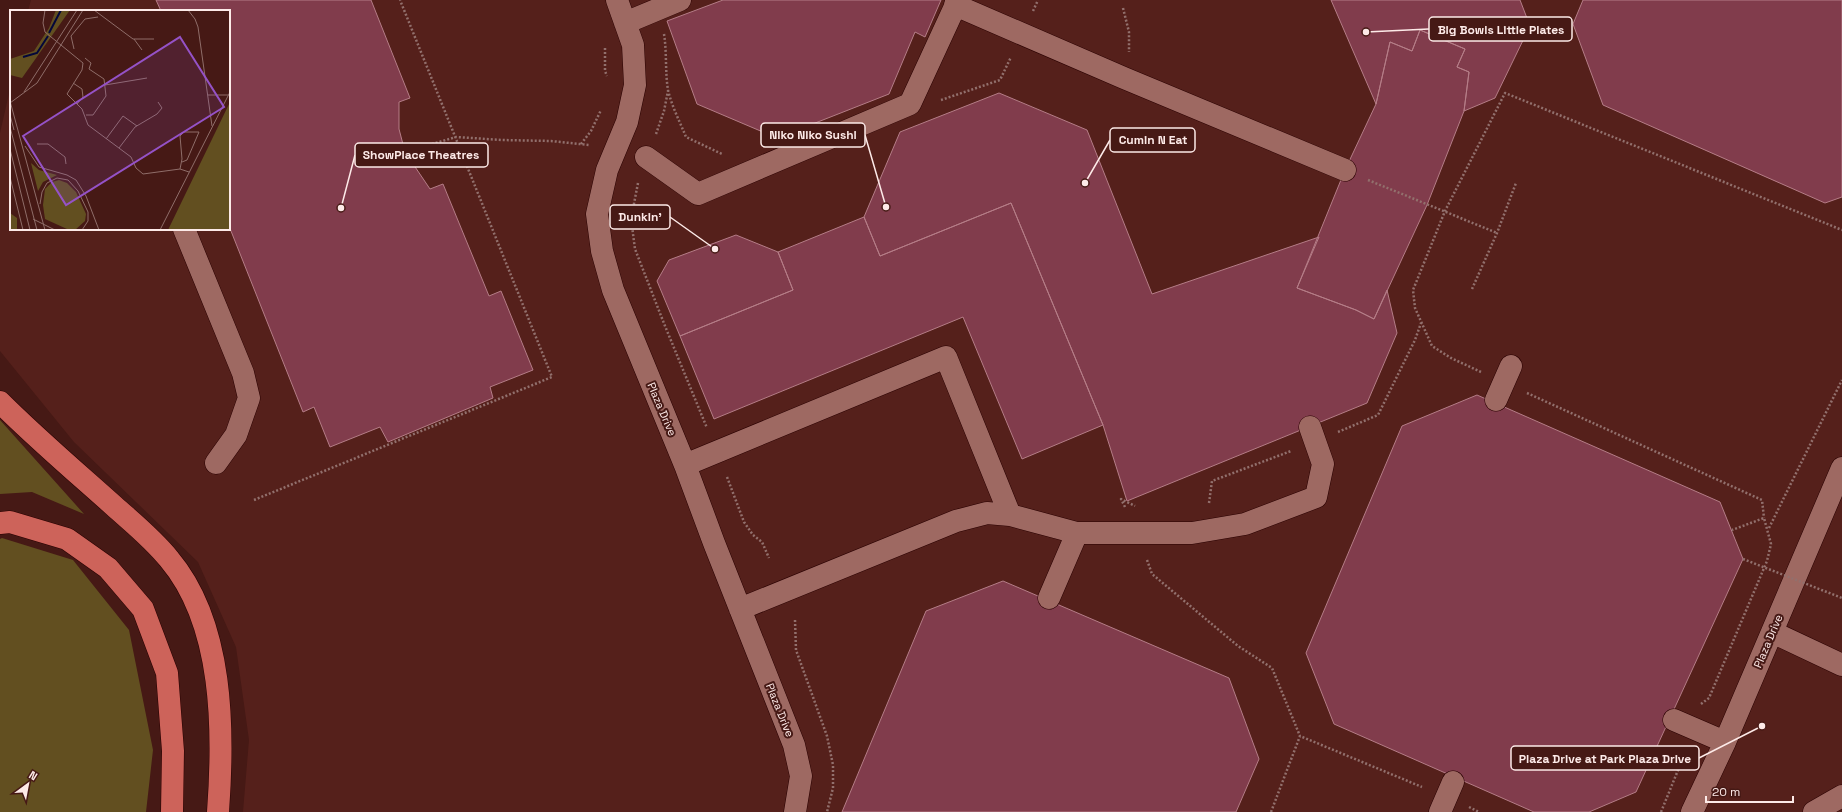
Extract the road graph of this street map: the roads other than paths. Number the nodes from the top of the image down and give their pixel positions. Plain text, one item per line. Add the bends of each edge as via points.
1 (617, 0) edge
2 (680, 0) edge
3 (957, 3) edge
4 (625, 23) junction
5 (646, 156) road end
6 (1345, 170) road end
7 (184, 230) edge
8 (0, 402) edge
9 (1313, 435) road end
10 (216, 463) dead end
11 (685, 465) junction
12 (1842, 468) edge
13 (1010, 515) junction
14 (0, 523) edge
15 (1077, 533) junction
16 (1049, 598) dead end
17 (740, 609) junction
18 (1772, 632) junction
19 (1842, 665) edge
20 (1674, 720) dead end
21 (1725, 742) junction
22 (1842, 796) edge
23 (172, 812) edge
24 (218, 812) edge
25 (795, 812) edge
26 (1692, 812) edge
27 (1814, 812) edge

1 - 4 street, Plaza Drive
2 - 4 street
3 - 5 street via 910,104 698,194
3 - 6 street via 1124,78
4 - 11 street, Plaza Drive via 633,46 635,85 627,122 607,170 596,214 602,251 613,290
7 - 10 street via 243,373 249,398 236,435
8 - 24 main road via 147,535 170,560 189,589 203,619 212,651 217,684 220,733
9 - 15 street via 1323,464 1316,497 1245,524 1192,533
11 - 13 street via 946,357
11 - 17 street, Plaza Drive
12 - 18 street, Plaza Drive
13 - 15 street
13 - 17 street via 987,513 956,521
14 - 23 main road via 10,522 67,539 108,568 143,609 167,673 173,751
15 - 16 street
17 - 25 street, Plaza Drive via 794,745 801,776
18 - 19 street
18 - 21 street, Plaza Drive
20 - 21 street
21 - 26 street, Plaza Drive
22 - 27 street

